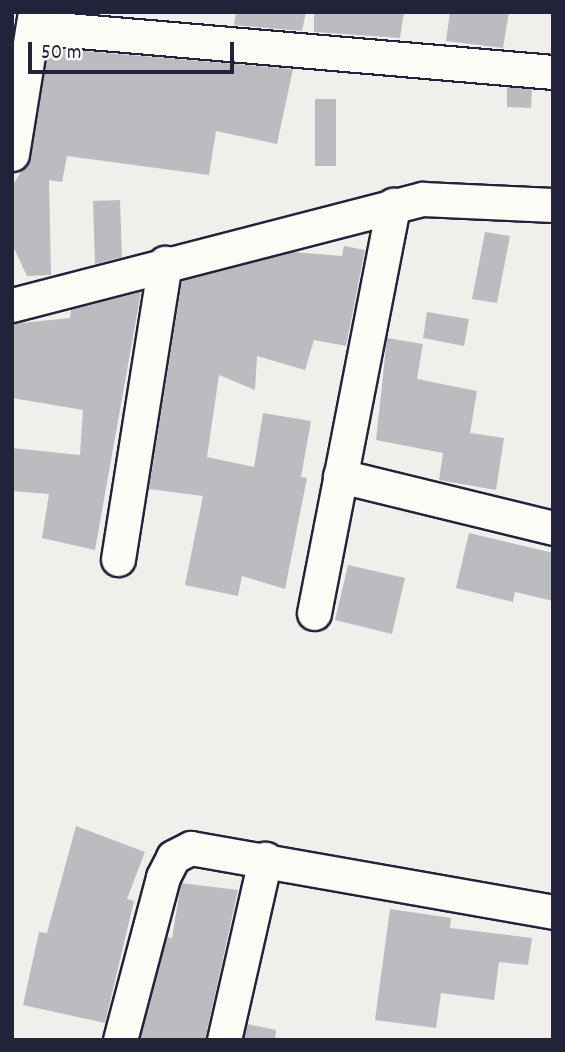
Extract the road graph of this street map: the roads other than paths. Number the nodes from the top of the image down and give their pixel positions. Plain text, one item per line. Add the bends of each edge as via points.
1 (34, 19) edge
2 (553, 72) edge
3 (12, 154) edge
4 (393, 205) junction
5 (553, 205) edge
6 (166, 263) junction
7 (12, 305) edge
8 (340, 476) junction
9 (553, 528) edge
10 (118, 559) dead end
11 (314, 613) dead end
12 (265, 859) junction
13 (553, 912) edge
14 (120, 1040) edge
15 (224, 1040) edge

1 - 2 street
1 - 3 street
4 - 5 street via 423,199
4 - 6 street
4 - 8 street
6 - 7 street
6 - 10 street
8 - 9 street
8 - 11 street
12 - 13 street
12 - 14 street via 191,848 173,857
12 - 15 street

